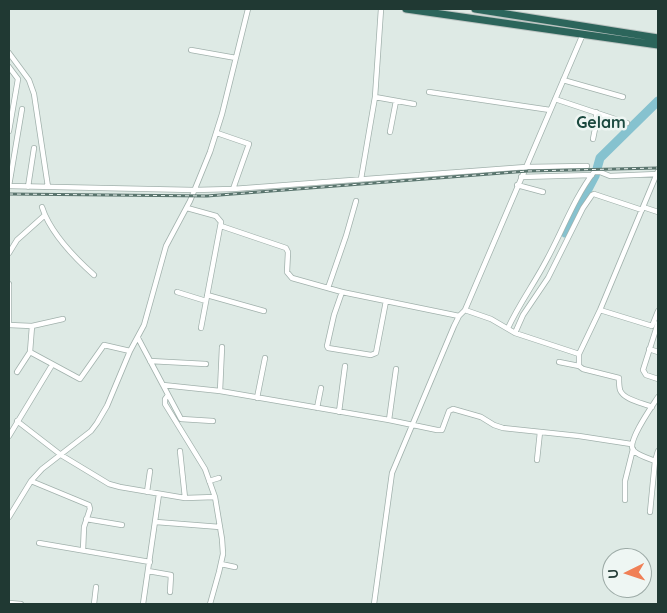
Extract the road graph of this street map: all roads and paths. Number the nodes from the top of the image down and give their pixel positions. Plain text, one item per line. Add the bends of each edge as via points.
1 (248, 9) edge
2 (381, 9) edge
3 (406, 9) edge
4 (475, 9) edge
5 (582, 34) junction
6 (658, 38) edge
7 (658, 45) edge
8 (191, 50) dead end
9 (9, 53) edge
10 (236, 58) junction
11 (9, 68) edge
12 (563, 80) junction
13 (429, 92) dead end
14 (374, 97) junction
15 (623, 97) dead end
16 (555, 99) junction
17 (396, 101) junction
18 (414, 104) dead end
19 (22, 109) dead end
20 (550, 110) junction
21 (596, 112) junction
22 (626, 123) dead end
23 (9, 130) edge
24 (390, 132) dead end
25 (217, 133) junction
26 (593, 139) dead end
27 (34, 148) dead end
28 (587, 166) dead end
29 (526, 167) junction
30 (595, 173) junction
31 (658, 173) edge
32 (521, 177) junction
33 (361, 179) junction
34 (517, 185) junction
35 (9, 186) edge
36 (28, 187) junction
37 (48, 187) junction
38 (233, 189) junction
39 (194, 190) junction
40 (543, 192) dead end
41 (356, 201) dead end
42 (42, 207) dead end
43 (187, 208) junction
44 (642, 208) junction
45 (658, 212) edge
46 (43, 216) junction
47 (221, 226) junction
48 (9, 254) edge
49 (94, 275) dead end
50 (9, 284) edge
51 (328, 288) junction
52 (177, 292) dead end
53 (341, 292) junction
54 (207, 295) junction
55 (206, 301) junction
56 (386, 301) junction
57 (465, 310) junction
58 (600, 310) junction
59 (264, 311) dead end
60 (658, 311) edge
61 (459, 316) junction
62 (63, 319) dead end
63 (9, 325) edge
64 (656, 325) edge
65 (32, 328) junction
66 (201, 328) dead end
67 (512, 331) junction
68 (137, 340) junction
69 (222, 347) dead end
70 (132, 349) junction
71 (649, 349) junction
72 (30, 352) junction
73 (658, 352) edge
74 (579, 354) junction
75 (265, 358) dead end
76 (150, 361) junction
77 (559, 362) dead end
78 (52, 364) junction
79 (206, 364) dead end
80 (345, 366) dead end
81 (579, 366) junction
82 (396, 369) dead end
83 (17, 372) dead end
84 (658, 379) edge
85 (163, 385) junction
86 (321, 388) dead end
87 (220, 391) junction
88 (167, 396) junction
89 (658, 397) edge
90 (256, 398) junction
91 (652, 406) junction
92 (317, 408) junction
93 (339, 412) junction
94 (391, 420) junction
95 (17, 421) junction
96 (214, 421) dead end
97 (413, 425) junction
98 (540, 432) junction
99 (9, 436) edge
100 (632, 447) junction
101 (658, 451) edge
102 (180, 452) dead end
103 (60, 455) junction
104 (537, 460) dead end
105 (657, 461) edge
106 (150, 471) dead end
107 (31, 481) junction
108 (147, 492) junction
109 (159, 494) junction
110 (215, 497) junction
111 (185, 498) junction
112 (625, 500) dead end
113 (650, 512) dead end
114 (9, 517) edge
115 (86, 520) junction
116 (156, 522) junction
117 (122, 526) dead end
118 (220, 527) junction
119 (38, 543) dead end
120 (83, 550) junction
121 (150, 562) junction
122 (225, 564) junction
123 (235, 566) dead end
124 (148, 570) junction
125 (96, 587) dead end
126 (170, 592) dead end
127 (204, 597) dead end
128 (211, 598) junction
129 (9, 603) edge
130 (21, 604) edge
131 (94, 604) edge
132 (143, 604) edge
133 (210, 604) edge
134 (374, 604) edge

1 - 10 street
2 - 14 street
3 - 5 highway
4 - 6 highway
5 - 7 highway
5 - 12 street
8 - 10 street
9 - 37 street via 29,80 34,94
10 - 25 street
11 - 23 street via 18,79
12 - 15 street
12 - 16 street
13 - 20 street
14 - 17 street
14 - 33 street
16 - 20 street
16 - 21 street
17 - 18 street
17 - 24 street
19 - 35 street
20 - 29 street
21 - 22 street
21 - 26 street
25 - 38 street via 249,144
25 - 39 street
27 - 36 street
28 - 29 street
29 - 32 street
29 - 33 street
30 - 31 street via 610,176
30 - 32 street
30 - 67 street via 516,310
31 - 44 street
32 - 34 street
33 - 38 street
34 - 40 street
34 - 57 street
35 - 36 street
36 - 37 street
37 - 39 street
38 - 39 street
39 - 43 street
41 - 51 street
42 - 46 street
43 - 47 street via 216,216
43 - 68 street via 166,246 147,318
44 - 45 street
44 - 58 street
44 - 67 street via 592,195 548,278
46 - 48 street via 17,240
46 - 49 street
47 - 51 street via 286,248 289,276
47 - 54 street
50 - 63 street
51 - 53 street
52 - 55 street
53 - 56 street
53 - 56 street via 328,348 371,355 376,353
54 - 55 street
54 - 59 street
55 - 66 street
56 - 61 street
57 - 61 street
57 - 67 street
58 - 64 street
58 - 74 street
60 - 64 street
61 - 97 street
62 - 65 street
63 - 65 street
64 - 71 street
65 - 72 street
67 - 74 street
68 - 70 street
68 - 76 street
69 - 87 street
70 - 78 street via 104,344 80,379
70 - 103 street via 97,423
71 - 73 street
71 - 84 street via 643,372
72 - 78 street
72 - 83 street
74 - 81 street
75 - 90 street
76 - 79 street
76 - 85 street
77 - 81 street
78 - 95 street
80 - 93 street
81 - 91 street via 619,378 622,394
82 - 94 street
85 - 87 street
85 - 88 street
86 - 92 street
87 - 90 street
88 - 96 street via 182,420
88 - 110 street via 165,404 213,480
89 - 91 street
90 - 92 street
91 - 100 street
92 - 93 street
93 - 94 street
94 - 97 street
95 - 99 street
95 - 103 street
97 - 98 street via 442,430 451,409 476,415 502,428
97 - 134 street via 391,477
98 - 100 street
98 - 104 street
100 - 105 street
100 - 112 street
101 - 105 street
102 - 111 street
103 - 107 street
103 - 108 street via 109,484
105 - 113 street
106 - 108 street
107 - 114 street
107 - 115 street via 89,505
108 - 109 street
109 - 111 street
109 - 116 street
110 - 111 street
110 - 118 street
115 - 117 street
115 - 120 street
116 - 118 street
116 - 121 street
118 - 122 street
119 - 120 street
120 - 121 street
121 - 124 street
122 - 123 street
122 - 128 street
124 - 126 street via 171,575
124 - 132 street
125 - 131 street
127 - 128 street
128 - 133 street
129 - 130 street

